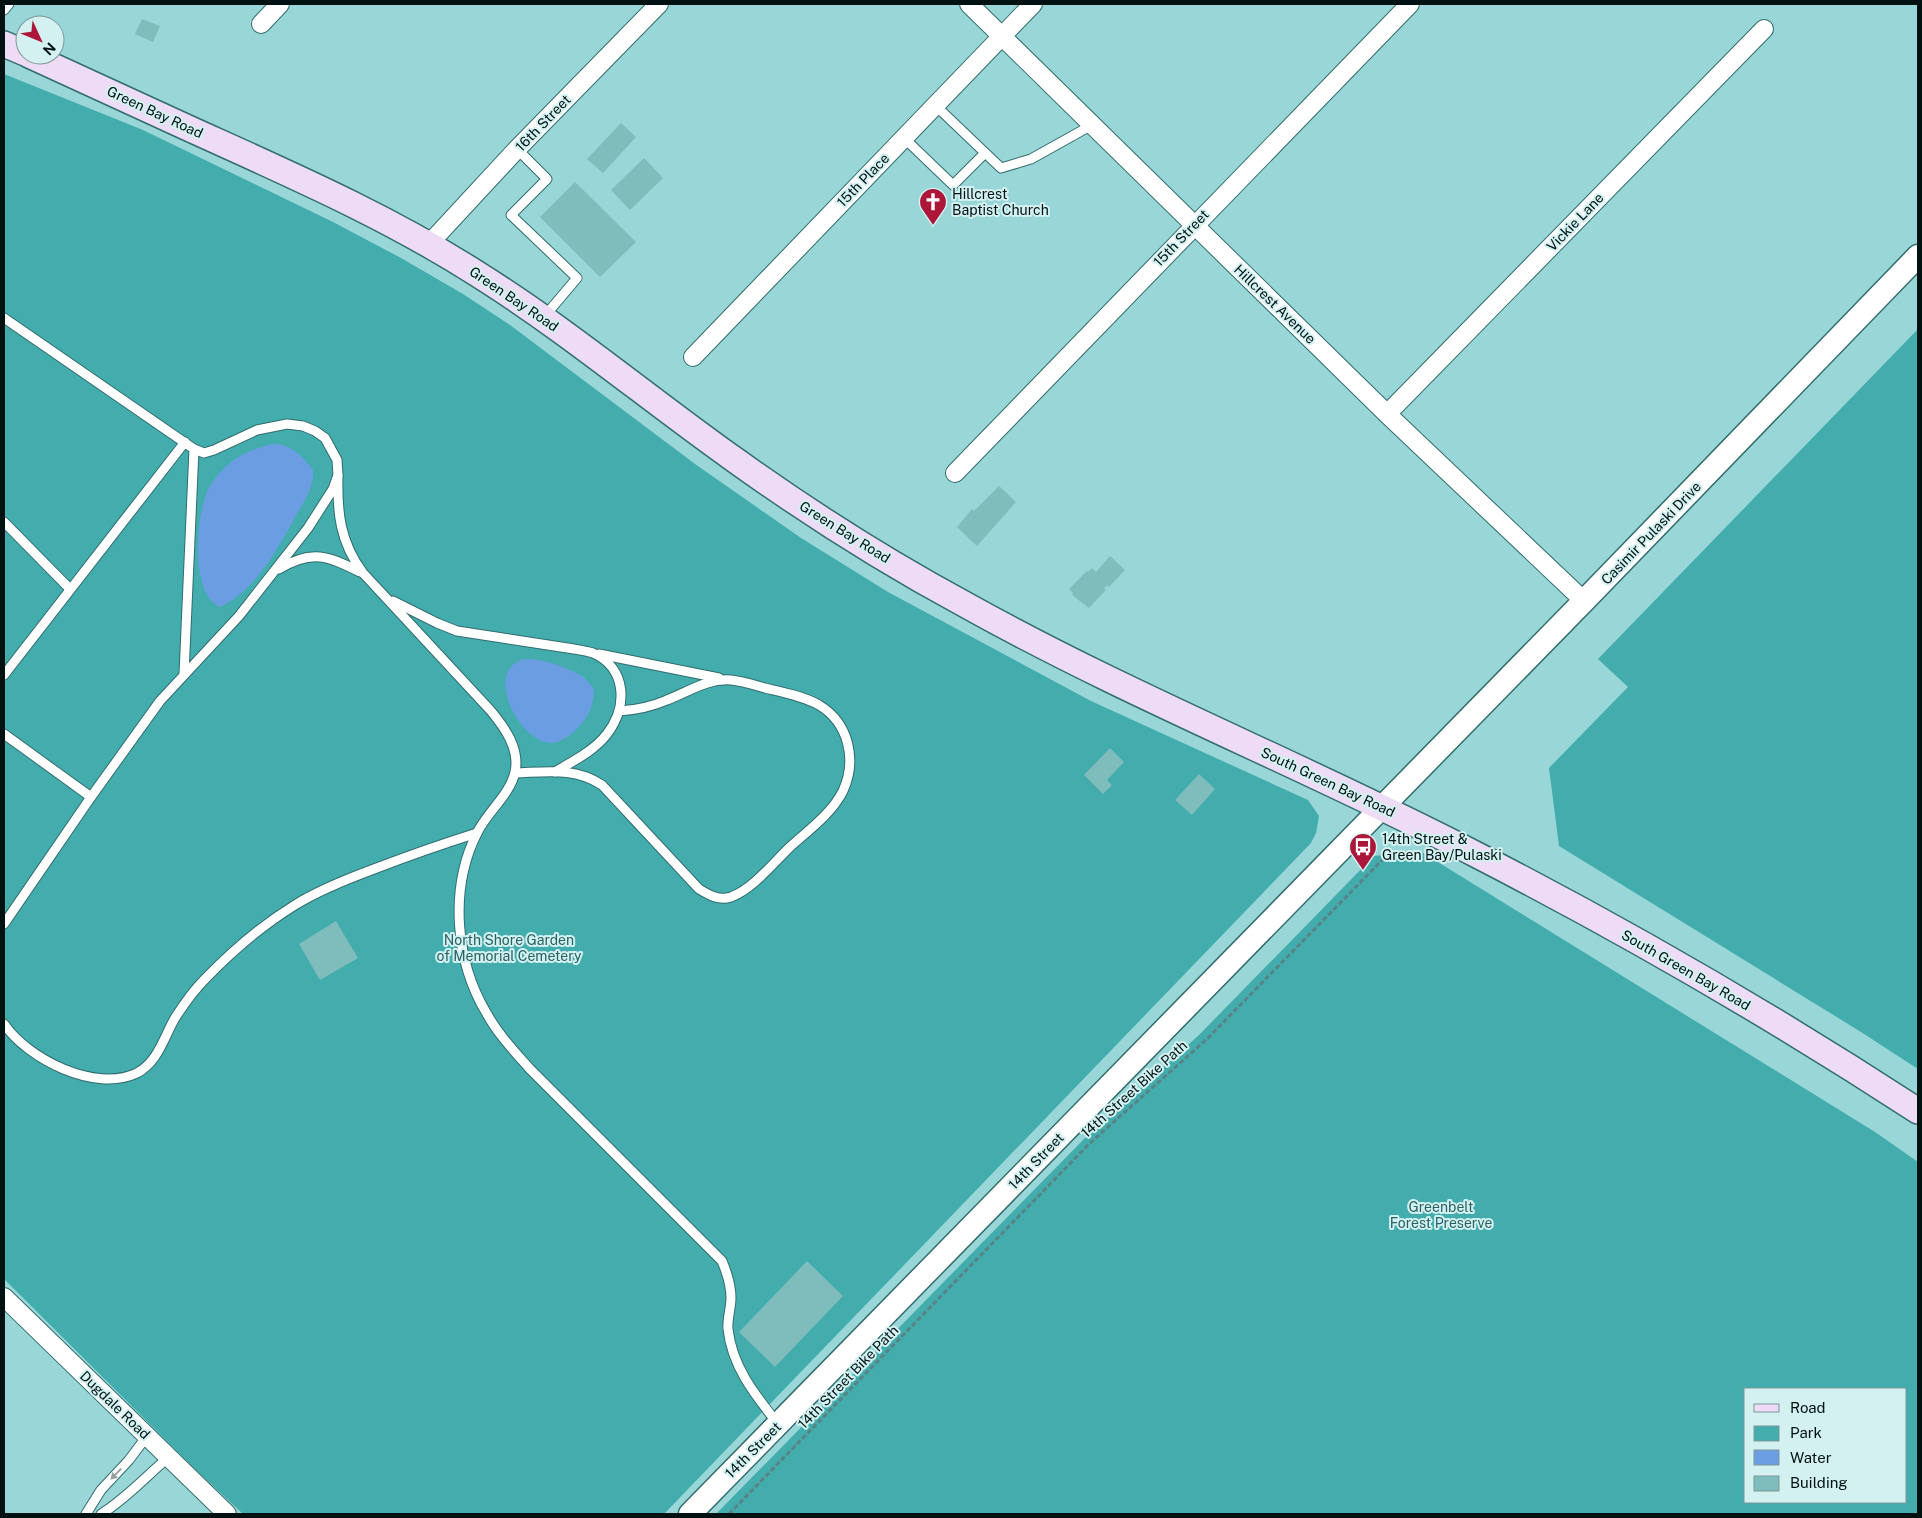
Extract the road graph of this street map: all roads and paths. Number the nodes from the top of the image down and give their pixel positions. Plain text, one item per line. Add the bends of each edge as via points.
1 (9, 4) edge
2 (280, 4) edge
3 (659, 4) edge
4 (969, 4) edge
5 (1033, 4) edge
6 (1410, 4) edge
7 (4, 10) edge
8 (261, 24) dead end
9 (1764, 29) dead end
10 (1002, 36) junction
11 (51, 65) edge
12 (935, 105) junction
13 (1092, 124) junction
14 (903, 137) junction
15 (517, 149) junction
16 (985, 153) junction
17 (1194, 224) junction
18 (429, 244) junction
19 (1918, 256) edge
20 (4, 318) edge
21 (544, 318) junction
22 (693, 357) dead end
23 (1387, 414) junction
24 (184, 442) junction
25 (194, 449) junction
26 (955, 473) dead end
27 (338, 475) junction
28 (4, 522) edge
29 (275, 572) junction
30 (363, 573) junction
31 (70, 589) junction
32 (384, 596) junction
33 (1584, 601) junction
34 (963, 604) joint
35 (592, 653) junction
36 (184, 674) junction
37 (4, 675) edge
38 (732, 680) junction
39 (619, 711) junction
40 (4, 734) edge
41 (555, 772) junction
42 (515, 773) junction
43 (91, 797) junction
44 (1382, 807) junction
45 (477, 833) junction
46 (1388, 854) dead end
47 (4, 924) edge
48 (4, 1024) edge
49 (1918, 1111) edge
50 (5, 1302) edge
51 (778, 1424) junction
52 (147, 1436) junction
53 (168, 1457) junction
54 (86, 1514) edge
55 (101, 1514) edge
56 (227, 1514) edge
57 (690, 1514) edge
58 (729, 1514) edge

1 - 7 lane
2 - 8 street
3 - 15 street, 16th Street
4 - 10 street, Hillcrest Avenue
5 - 10 street, 15th Place
6 - 17 street, 15th Street
9 - 23 street, Vickie Lane
10 - 12 street, 15th Place
10 - 13 street, Hillcrest Avenue
11 - 18 main road, Green Bay Road via 287,171
12 - 14 street, 15th Place
12 - 16 lane
13 - 16 lane via 1031,159 1001,168
13 - 17 street, Hillcrest Avenue
14 - 16 lane via 953,185
14 - 22 street, 15th Place
15 - 18 street, 16th Street
15 - 21 lane via 547,178 511,215 577,278
17 - 23 street, Hillcrest Avenue
17 - 26 street, 15th Street
18 - 21 main road, Green Bay Road
19 - 33 street, Casimir Pulaski Drive
20 - 24 lane
21 - 34 main road, Green Bay Road via 740,463 858,542
23 - 33 street, Hillcrest Avenue
24 - 25 lane
24 - 31 lane
25 - 27 lane via 214,450 257,430 287,424 302,426 325,438 337,460
25 - 36 lane
27 - 29 lane via 314,520
27 - 30 lane via 340,525 354,561
28 - 31 lane
29 - 30 lane via 306,556 338,561
29 - 36 lane
30 - 32 lane
31 - 37 lane
32 - 35 lane via 457,631
32 - 42 lane via 506,730 514,748
33 - 44 street, Casimir Pulaski Drive
34 - 44 main road, South Green Bay Road via 1086,667
35 - 38 lane
35 - 39 lane via 604,660 618,680 622,690
36 - 43 lane via 160,701
38 - 39 lane via 715,681 640,709
38 - 41 lane via 818,704 828,711 843,731 850,754 848,779 831,809 739,893 729,898 709,896 602,785 577,773
39 - 41 lane via 607,735 582,756
40 - 43 lane
41 - 42 lane
42 - 45 lane
43 - 47 lane
44 - 49 main road, South Green Bay Road via 1634,940 1810,1042
44 - 51 street, 14th Street
45 - 48 lane via 342,881 296,904 250,936 186,1000 160,1050 136,1073 100,1078 76,1074 34,1053
45 - 51 lane via 463,875 460,925 462,955 471,984 486,1014 529,1068 722,1261 729,1279 728,1328 732,1348 756,1398
46 - 58 path, 14th Street Bike Path via 1207,1039 1089,1144
50 - 52 street, Dugdale Road
51 - 57 street, 14th Street
52 - 53 street, Dugdale Road
52 -> 54 lane via 100,1490
53 - 55 lane via 115,1506
53 - 56 street, Dugdale Road

